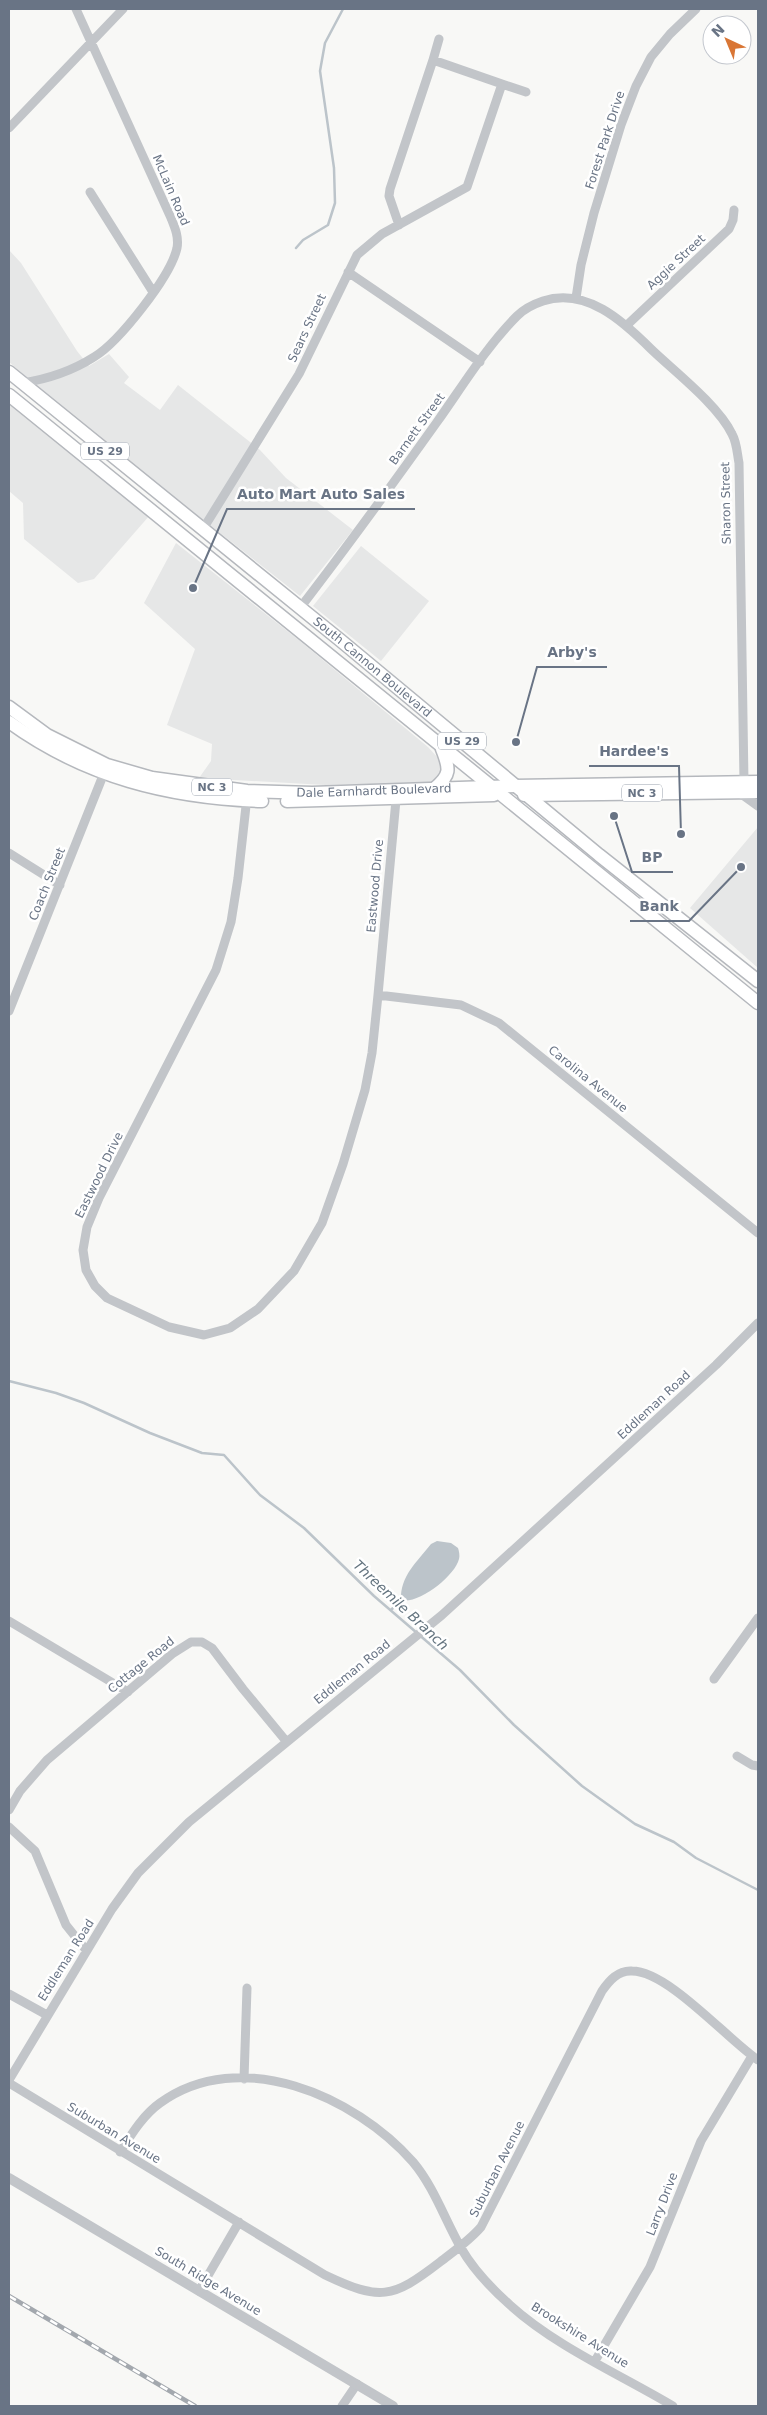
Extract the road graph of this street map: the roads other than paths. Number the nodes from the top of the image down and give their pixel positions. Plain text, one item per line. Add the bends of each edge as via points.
1 (76, 9) edge
2 (123, 9) edge
3 (696, 9) edge
4 (439, 40) dead end
5 (92, 43) junction
6 (432, 60) junction
7 (502, 84) junction
8 (526, 92) dead end
9 (9, 128) edge
10 (90, 192) dead end
11 (734, 210) dead end
12 (399, 225) junction
13 (348, 272) junction
14 (153, 292) junction
15 (576, 298) junction
16 (626, 326) junction
17 (480, 362) junction
18 (9, 372) edge
19 (9, 381) edge
20 (22, 383) junction
21 (9, 395) edge
22 (203, 529) junction
23 (239, 583) junction
24 (300, 608) junction
25 (9, 707) edge
26 (9, 722) edge
27 (441, 747) junction
28 (106, 770) junction
29 (758, 782) edge
30 (515, 786) junction
31 (742, 787) junction
32 (434, 789) junction
33 (496, 791) junction
34 (758, 792) edge
35 (247, 796) junction
36 (527, 796) junction
37 (396, 800) junction
38 (758, 806) edge
39 (9, 853) edge
40 (60, 885) junction
41 (758, 981) edge
42 (378, 995) junction
43 (758, 1003) edge
44 (9, 1012) edge
45 (758, 1232) edge
46 (758, 1323) edge
47 (758, 1618) edge
48 (9, 1621) edge
49 (714, 1679) dead end
50 (128, 1692) junction
51 (286, 1741) junction
52 (737, 1756) dead end
53 (758, 1766) edge
54 (9, 1810) edge
55 (9, 1827) edge
56 (86, 1950) junction
57 (247, 1988) dead end
58 (9, 1994) edge
59 (47, 2015) junction
60 (755, 2058) edge
61 (244, 2079) junction
62 (9, 2082) edge
63 (120, 2152) junction
64 (9, 2178) edge
65 (239, 2222) junction
66 (460, 2246) junction
67 (199, 2291) junction
68 (595, 2361) junction
69 (357, 2384) junction
70 (342, 2406) edge
71 (393, 2406) edge
72 (673, 2406) edge

1 - 5 street, McLain Road
2 - 5 street
3 - 15 street, Forest Park Drive via 652,57 636,86 594,213
4 - 6 street
5 - 9 street
5 - 14 street, McLain Road via 176,229 178,240 174,257
6 - 7 street
6 - 12 street via 390,189
7 - 8 street
7 - 12 street, Sears Street via 467,188
10 - 14 street
11 - 16 street, Aggie Street via 729,229
12 - 13 street, Sears Street via 362,249
13 - 17 street
13 - 22 street, Sears Street via 299,374
14 - 20 street, McLain Road via 124,330 96,356 44,380
15 - 16 street, Sharon Street via 594,304
15 - 17 street, Barnett Street via 550,299 530,306
16 - 31 street, Sharon Street via 721,417 736,444 739,463
17 - 24 street, Barnett Street via 356,536
18 - 20 main road, South Cannon Boulevard / US 29
19 - 20 street, McLain Road
20 - 22 main road, South Cannon Boulevard / US 29
21 - 23 main road, South Cannon Boulevard / US 29
22 - 24 main road, South Cannon Boulevard / US 29
23 - 24 main road, US 29 via 253,587 283,606
23 - 27 main road, South Cannon Boulevard / US 29
24 - 30 main road, South Cannon Boulevard / US 29
25 - 28 main road, Dale Earnhardt Boulevard / NC 3 via 46,735
26 - 28 main road, Dale Earnhardt Boulevard / NC 3 via 47,748
27 - 32 main road via 448,763 448,774
27 - 33 main road, South Cannon Boulevard / US 29
28 - 35 main road, Dale Earnhardt Boulevard / NC 3
28 - 40 street, Coach Street
29 - 31 main road, Dale Earnhardt Boulevard / NC 3
30 - 31 main road, Dale Earnhardt Boulevard / NC 3
30 - 33 main road, Dale Earnhardt Boulevard / NC 3
30 - 36 main road, South Cannon Boulevard / US 29
31 - 34 main road, Dale Earnhardt Boulevard / NC 3
31 - 36 main road, Dale Earnhardt Boulevard / NC 3
31 - 38 street
32 - 33 main road, Dale Earnhardt Boulevard / NC 3
32 - 35 main road, Dale Earnhardt Boulevard / NC 3
33 - 36 main road, Dale Earnhardt Boulevard / NC 3
33 - 37 main road, Dale Earnhardt Boulevard / NC 3
33 - 43 main road, South Cannon Boulevard / US 29
35 - 37 main road, Dale Earnhardt Boulevard / NC 3 via 312,802
35 - 42 street, Eastwood Drive via 231,922 216,970 87,1227 83,1250 86,1270 106,1298 176,1330 195,1334 212,1334 239,1324 268,1300 294,1271 322,1223 356,1125 372,1053
36 - 41 main road, South Cannon Boulevard / US 29
37 - 42 street, Eastwood Drive
39 - 40 street
40 - 44 street, Coach Street
42 - 45 street, Carolina Avenue via 461,1005 499,1023
46 - 51 street, Eddleman Road via 710,1371 442,1615
47 - 49 street
48 - 50 street
50 - 51 street, Cottage Road via 181,1647 191,1642 202,1642 217,1653
50 - 54 street, Cottage Road via 47,1760 20,1791
51 - 56 street, Eddleman Road via 150,1859
52 - 53 street
55 - 56 street via 35,1851 66,1924
56 - 59 street, Eddleman Road
57 - 61 street
58 - 59 street
59 - 62 street, Eddleman Road
60 - 66 street, Suburban Avenue via 669,1986 633,1970 614,1976 602,1991 486,2218 472,2237
60 - 68 street, Larry Drive via 701,2141 650,2267
61 - 63 street, Brookshire Avenue via 213,2080 189,2086 169,2097 150,2112
61 - 66 street, Brookshire Avenue via 284,2083 313,2091 374,2125 414,2164 430,2187
62 - 63 street, Suburban Avenue
63 - 65 street, Suburban Avenue
64 - 67 street, South Ridge Avenue
65 - 66 street, Suburban Avenue via 325,2275 354,2289 380,2294 405,2287
65 - 67 street
66 - 68 street, Brookshire Avenue via 481,2276 510,2305
67 - 69 street, South Ridge Avenue
68 - 72 street, Brookshire Avenue
69 - 70 street
69 - 71 street, South Ridge Avenue

